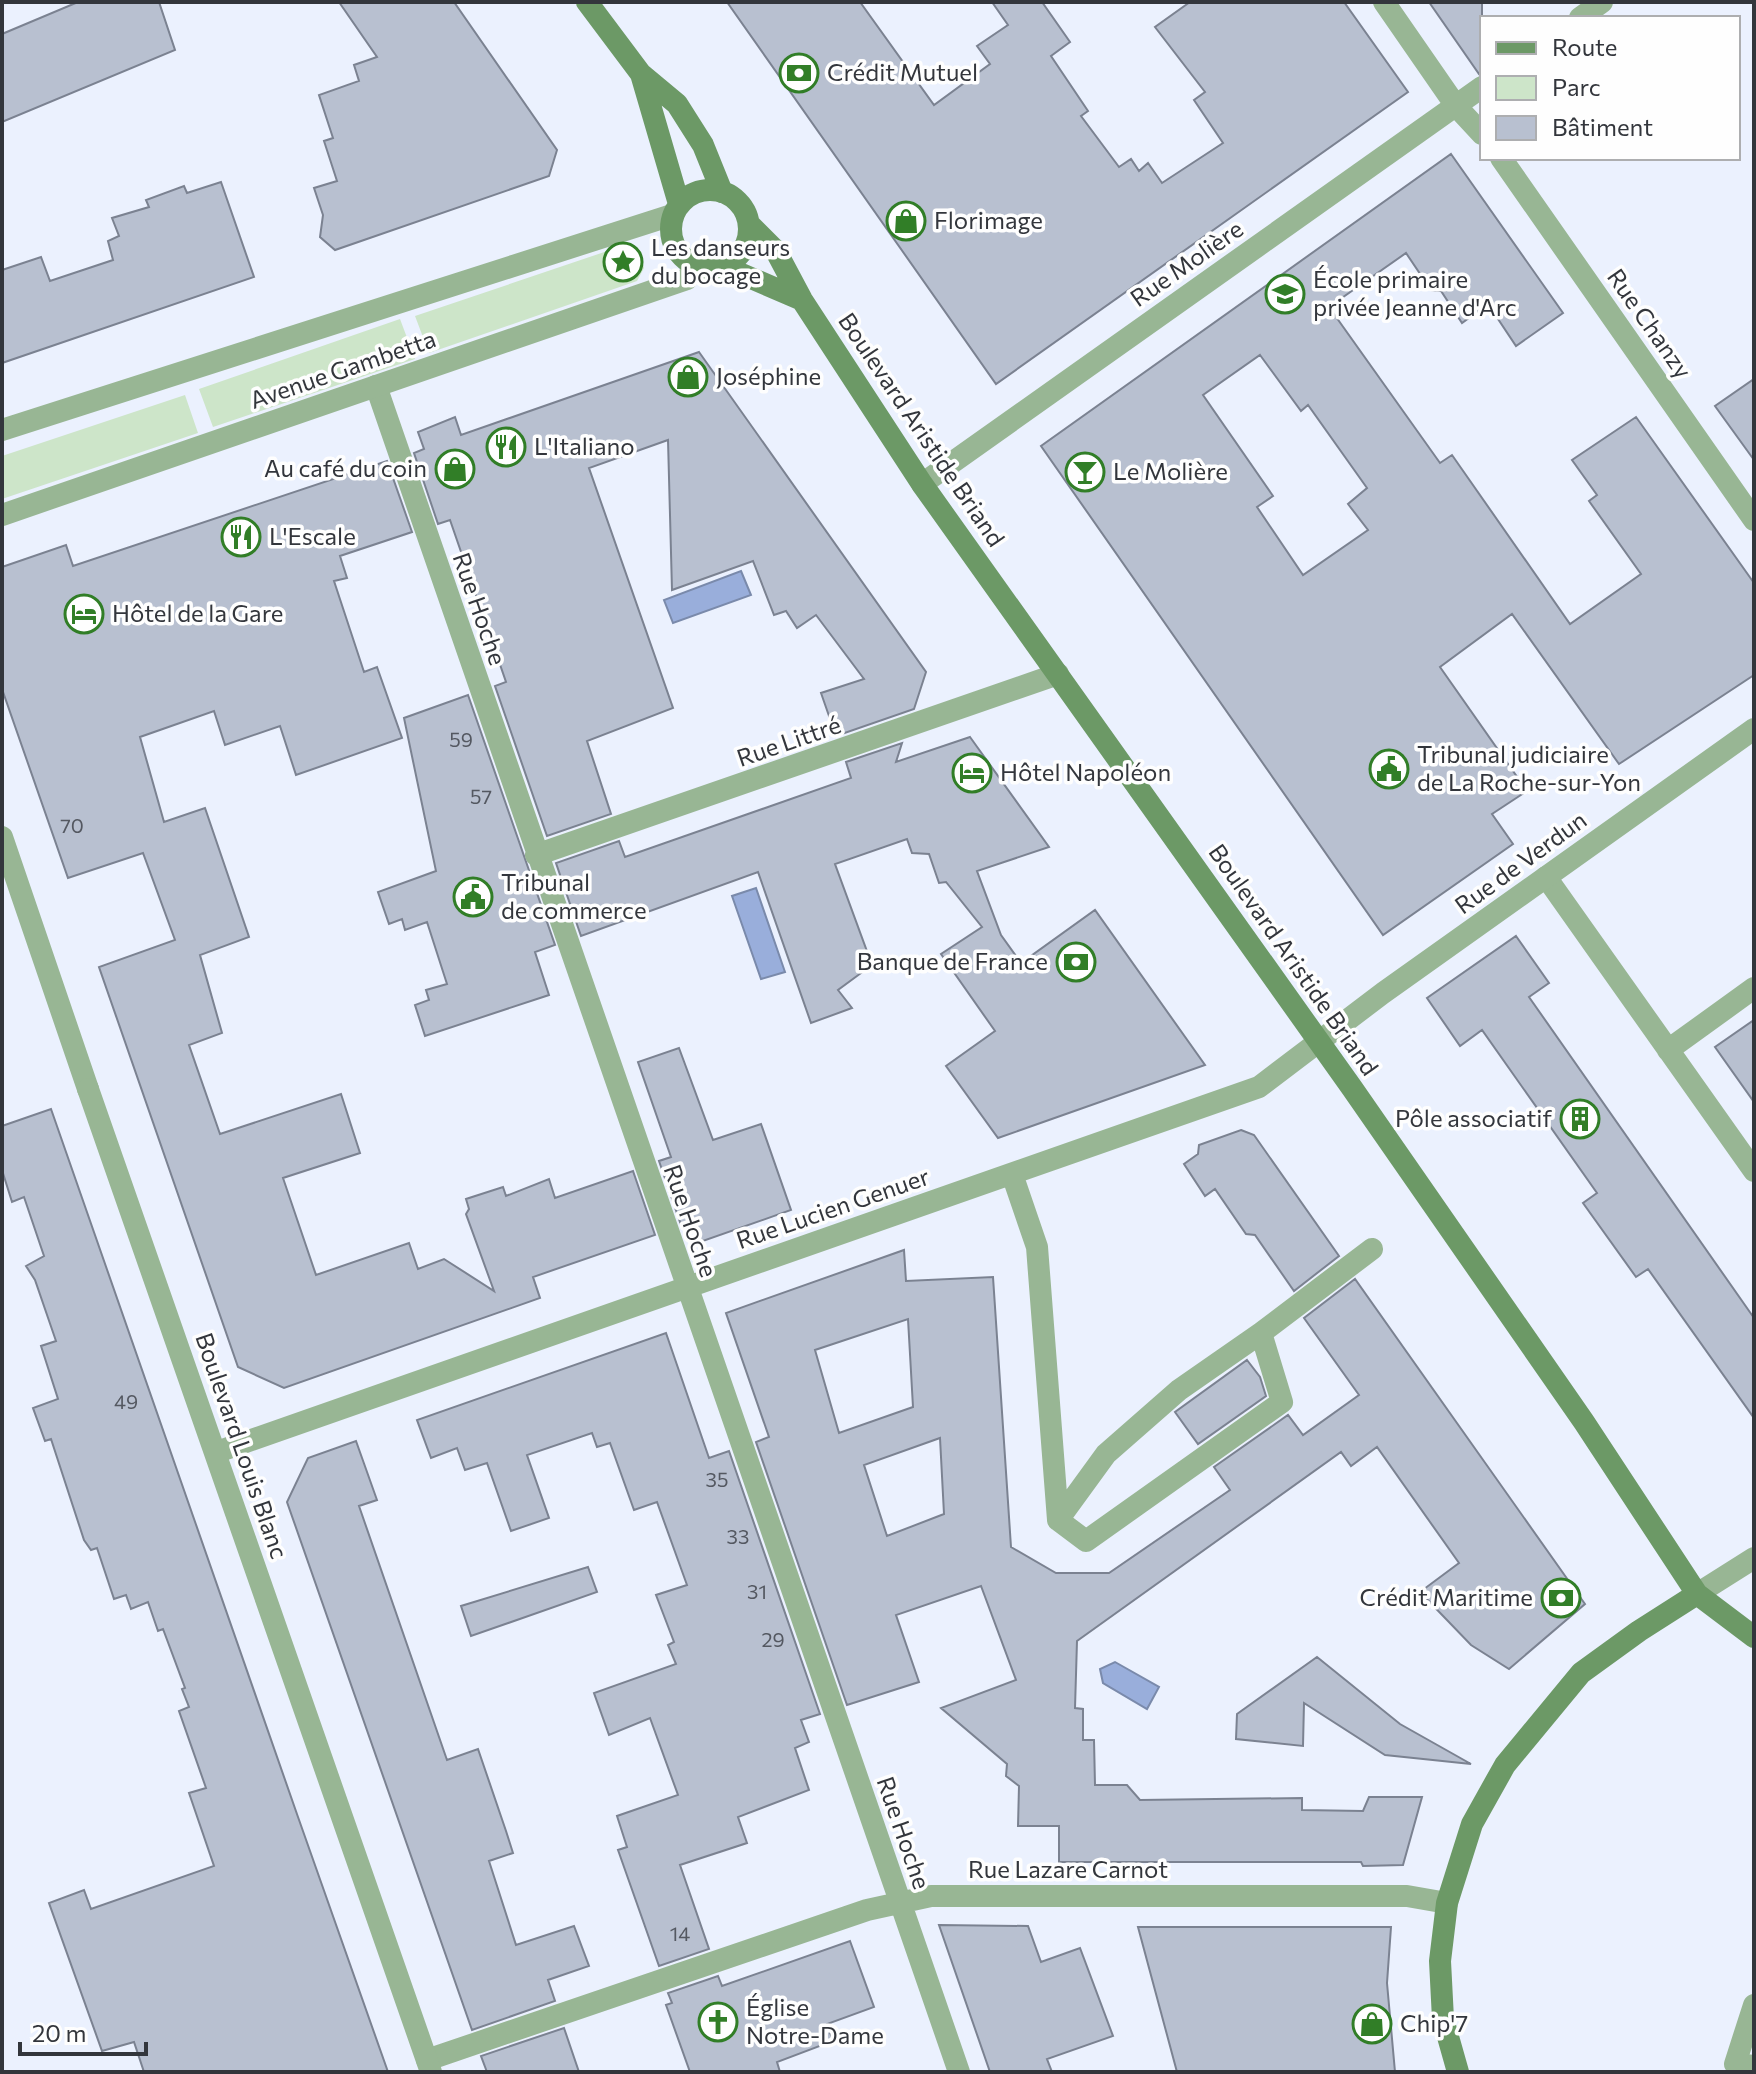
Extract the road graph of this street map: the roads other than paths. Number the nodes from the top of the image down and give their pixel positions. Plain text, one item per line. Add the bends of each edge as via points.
1 (1384, 2) edge
2 (1602, 2) edge
3 (591, 4) edge
4 (1583, 16) edge
5 (641, 74) junction
6 (1480, 88) edge
7 (1456, 106) junction
8 (1480, 132) edge
9 (1502, 160) edge
10 (722, 192) junction
11 (675, 210) junction
12 (749, 224) junction
13 (696, 266) junction
14 (723, 266) junction
15 (802, 300) junction
16 (376, 386) junction
17 (2, 430) edge
18 (922, 484) junction
19 (2, 515) edge
20 (1754, 520) edge
21 (1058, 674) junction
22 (1754, 729) edge
23 (2, 837) edge
24 (536, 855) junction
25 (1546, 877) junction
26 (1754, 988) edge
27 (1319, 1041) junction
28 (1668, 1050) junction
29 (1754, 1171) edge
30 (1012, 1174) junction
31 (1372, 1249) dead end
32 (685, 1288) junction
33 (1261, 1333) junction
34 (217, 1452) junction
35 (1058, 1520) junction
36 (1754, 1558) edge
37 (1697, 1594) junction
38 (1754, 1637) edge
39 (899, 1901) junction
40 (1447, 1903) junction
41 (1754, 2005) edge
42 (429, 2066) edge
43 (1738, 2068) edge
44 (959, 2072) edge
45 (1458, 2072) edge

1 - 7 street
2 - 4 street
3 - 5 main road
5 - 10 main road via 677,104 703,145
5 - 11 main road
6 - 7 street, Rue Molière
7 - 8 street
7 - 18 street, Rue Molière
9 - 20 street, Rue Chanzy
10 - 11 main road via 699,191
10 - 12 main road via 737,200
11 - 13 main road via 671,240
11 - 17 street, Avenue Gambetta
12 - 14 main road via 744,249
12 - 15 main road, Boulevard Aristide Briand via 776,251
13 - 14 main road
13 - 16 street, Avenue Gambetta via 687,279
14 - 15 main road
15 - 18 main road, Boulevard Aristide Briand
16 - 19 street, Avenue Gambetta
16 - 24 street, Rue Hoche
18 - 21 main road, Boulevard Aristide Briand
21 - 24 street, Rue Littré
21 - 27 main road, Boulevard Aristide Briand
22 - 25 street, Rue de Verdun
23 - 34 street, Boulevard Louis Blanc
24 - 32 street, Rue Hoche
25 - 27 street, Rue de Verdun
25 - 28 street
26 - 28 street
27 - 30 street, Rue Lucien Genuer via 1259,1087
27 - 37 main road, Boulevard Aristide Briand
28 - 29 street
30 - 32 street, Rue Lucien Genuer
30 - 35 street via 1037,1247
31 - 33 street
32 - 34 street, Rue Lucien Genuer
32 - 39 street, Rue Hoche
33 - 35 street via 1179,1390 1106,1454
33 - 35 street via 1282,1402 1086,1541
34 - 42 street, Boulevard Louis Blanc
36 - 37 street
37 - 38 main road, Boulevard Aristide Briand
37 - 40 main road via 1581,1673 1505,1765 1472,1824
39 - 40 street, Rue Lazare Carnot via 931,1896 1407,1896
39 - 42 street, Rue Lazare Carnot
39 - 44 street, Rue Hoche
40 - 45 main road via 1440,1961 1443,2019
41 - 43 street

